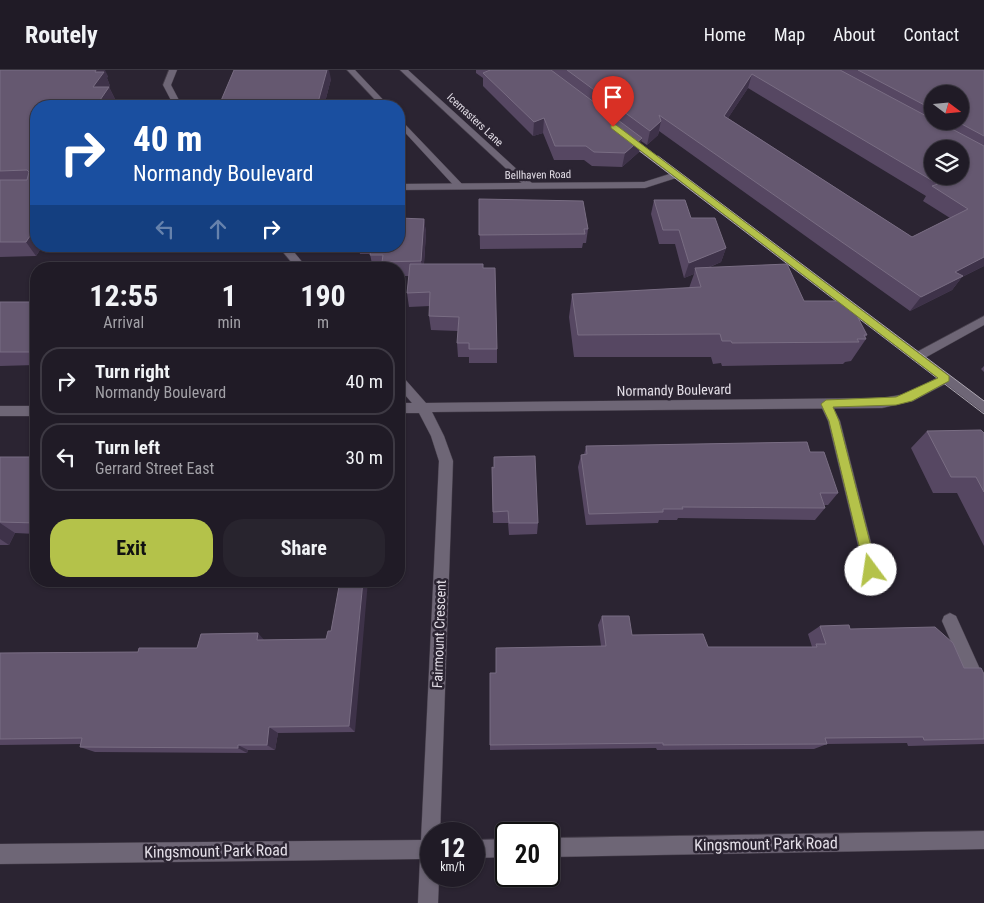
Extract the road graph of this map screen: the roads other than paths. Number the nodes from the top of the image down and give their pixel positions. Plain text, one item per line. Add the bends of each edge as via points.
1 (173, 70) edge
2 (351, 70) edge
3 (404, 70) edge
4 (175, 100) edge
5 (379, 100) edge
6 (405, 127) edge
7 (613, 127) edge
8 (676, 174) junction
9 (530, 186) junction
10 (405, 187) edge
11 (460, 187) junction
12 (288, 252) edge
13 (297, 262) edge
14 (984, 320) edge
15 (917, 357) junction
16 (945, 379) junction
17 (405, 386) edge
18 (826, 404) junction
19 (405, 408) edge
20 (425, 408) junction
21 (984, 408) edge
22 (0, 411) edge
23 (30, 411) edge
24 (871, 570) dead end
25 (950, 621) dead end
26 (984, 697) edge
27 (432, 822) edge
28 (984, 840) edge
29 (560, 848) edge
30 (420, 849) edge
31 (0, 854) edge
32 (429, 887) edge
33 (428, 903) edge

1 - 4 street via 167,85
2 - 5 street
3 - 9 street, Icemasters Lane
6 - 11 street
7 - 8 street
8 - 9 street, Bellhaven Road via 645,185
8 - 15 street
9 - 11 street, Bellhaven Road
10 - 11 street, Bellhaven Road
12 - 13 street
14 - 15 street
15 - 16 street
16 - 18 street, Normandy Boulevard via 896,401
16 - 21 street
17 - 20 street, Fairmount Crescent
18 - 20 street, Normandy Boulevard
18 - 24 street via 834,421
19 - 20 street, Normandy Boulevard
20 - 27 street, Fairmount Crescent via 438,434 446,461
22 - 23 street
25 - 26 street
28 - 29 street, Kingsmount Park Road
30 - 31 street, Kingsmount Park Road
32 - 33 street, Fairmount Crescent

